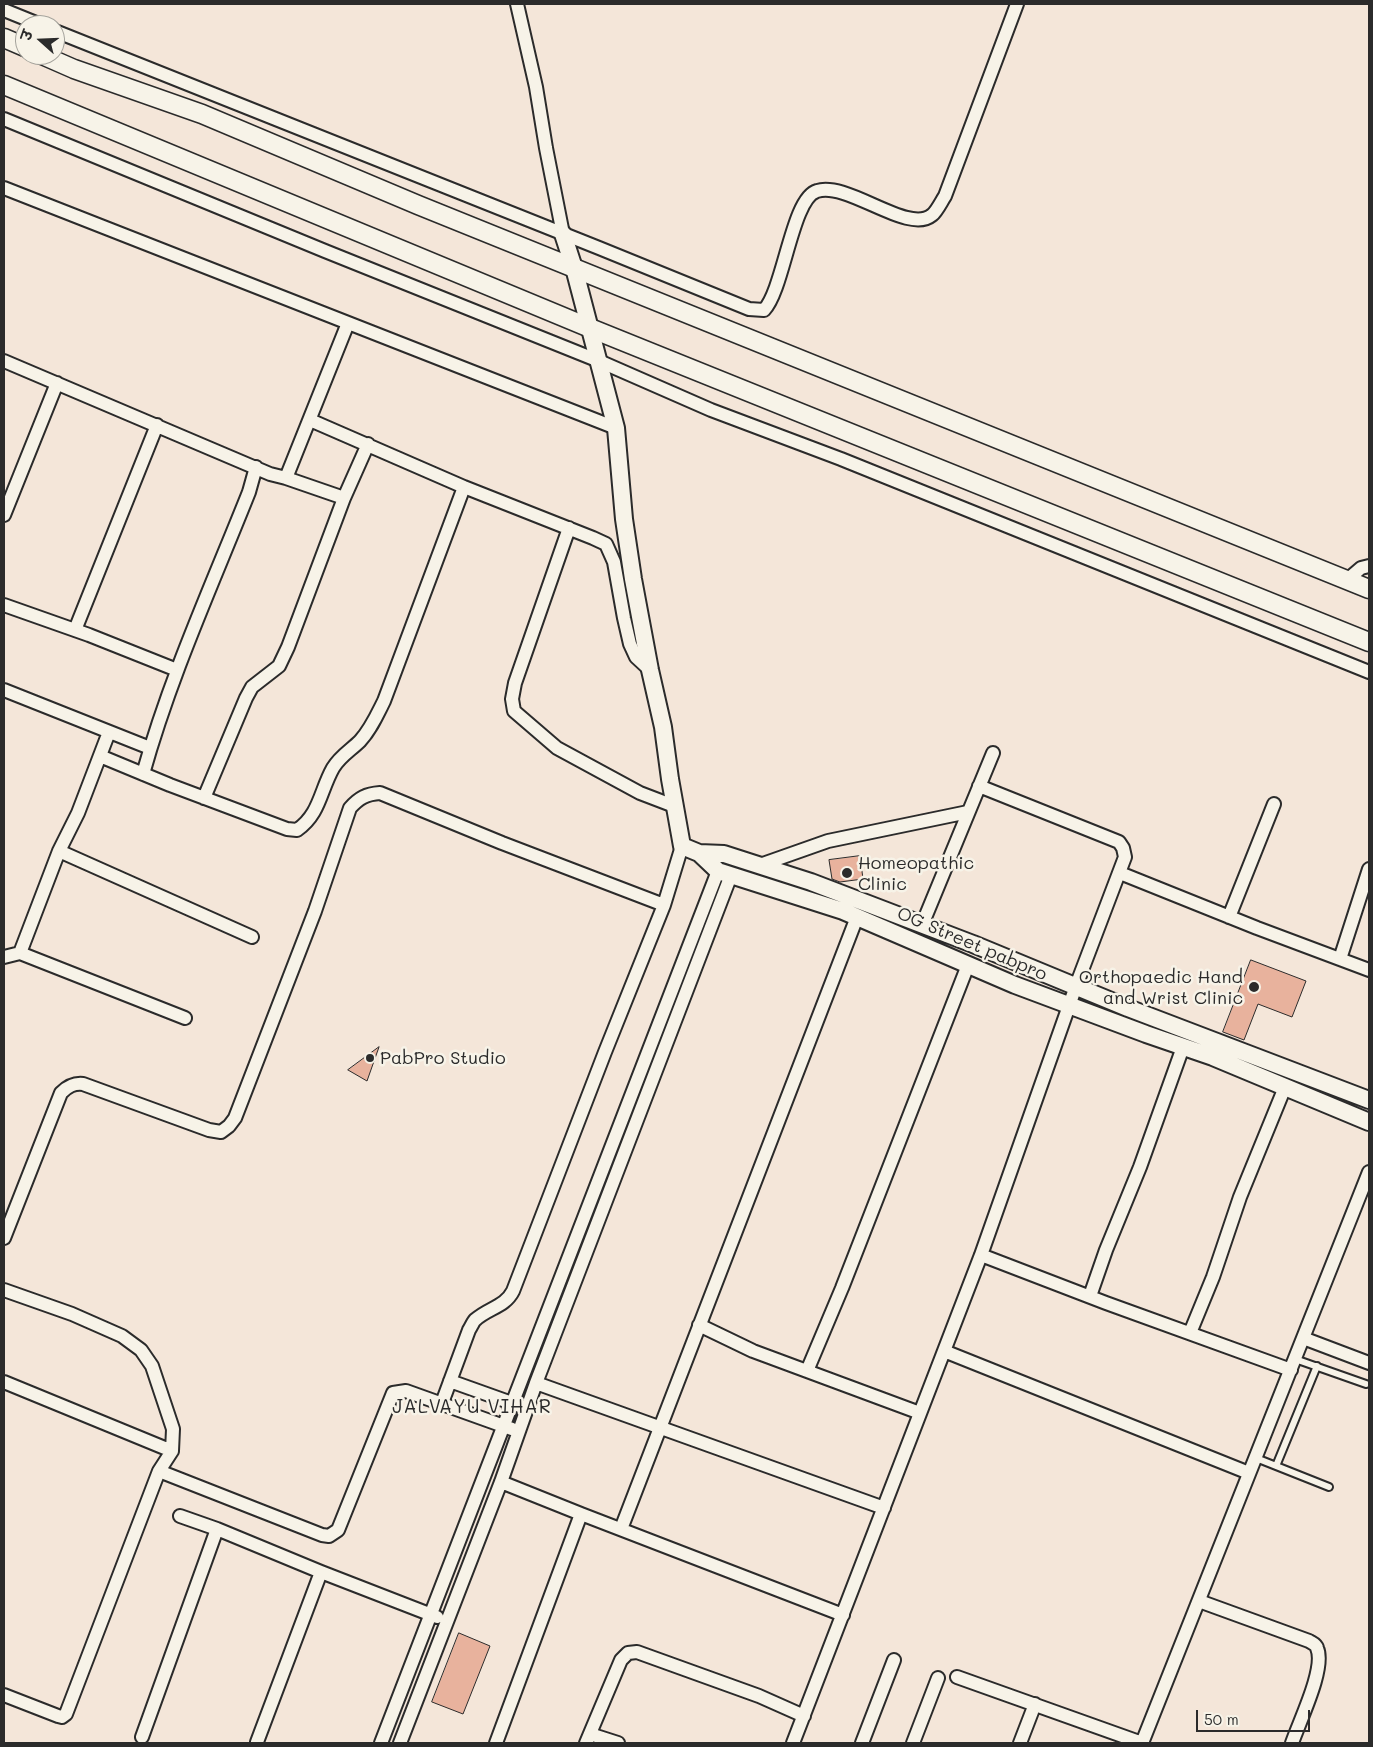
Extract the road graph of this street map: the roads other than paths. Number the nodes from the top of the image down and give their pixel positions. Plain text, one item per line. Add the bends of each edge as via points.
1 (517, 4) edge
2 (1017, 4) edge
3 (4, 10) edge
4 (16, 15) edge
5 (65, 34) edge
6 (65, 65) edge
7 (4, 85) edge
8 (4, 119) edge
9 (4, 188) edge
10 (563, 234) junction
11 (574, 268) junction
12 (348, 323) junction
13 (590, 328) junction
14 (4, 361) edge
15 (599, 361) junction
16 (57, 383) junction
17 (310, 420) junction
18 (157, 425) junction
19 (616, 428) junction
20 (368, 444) junction
21 (256, 468) junction
22 (286, 478) junction
23 (464, 487) junction
24 (344, 498) junction
25 (4, 515) edge
26 (569, 528) junction
27 (1369, 566) edge
28 (1347, 580) junction
29 (1369, 589) edge
30 (4, 605) edge
31 (75, 630) junction
32 (1369, 642) edge
33 (178, 670) junction
34 (650, 670) junction
35 (1369, 672) edge
36 (4, 693) edge
37 (109, 732) junction
38 (150, 748) junction
39 (993, 753) dead end
40 (100, 756) junction
41 (143, 774) junction
42 (979, 786) junction
43 (204, 798) junction
44 (1274, 804) dead end
45 (674, 806) junction
46 (968, 812) junction
47 (682, 846) junction
48 (59, 851) junction
49 (699, 853) junction
50 (731, 856) junction
51 (760, 865) junction
52 (1369, 869) edge
53 (725, 873) junction
54 (1120, 873) junction
55 (664, 905) junction
56 (857, 917) junction
57 (1229, 917) junction
58 (922, 925) junction
59 (252, 937) dead end
60 (20, 953) junction
61 (4, 957) edge
62 (1340, 959) junction
63 (968, 965) junction
64 (1369, 970) edge
65 (1076, 986) junction
66 (1070, 1005) junction
67 (185, 1018) dead end
68 (1183, 1047) junction
69 (1285, 1087) junction
70 (1369, 1100) edge
71 (1369, 1122) edge
72 (1369, 1172) edge
73 (4, 1238) edge
74 (980, 1255) junction
75 (4, 1290) edge
76 (1090, 1296) junction
77 (699, 1325) junction
78 (1190, 1333) junction
79 (1303, 1338) junction
80 (944, 1351) junction
81 (1369, 1363) edge
82 (1293, 1364) junction
83 (1317, 1366) junction
84 (807, 1371) junction
85 (450, 1381) junction
86 (4, 1382) edge
87 (536, 1383) junction
88 (1366, 1384) dead end
89 (442, 1403) junction
90 (513, 1403) junction
91 (527, 1408) junction
92 (920, 1413) junction
93 (504, 1426) junction
94 (660, 1428) junction
95 (518, 1431) junction
96 (172, 1451) junction
97 (1256, 1458) junction
98 (1276, 1466) junction
99 (159, 1471) junction
100 (1250, 1474) junction
101 (501, 1482) junction
102 (1329, 1488) dead end
103 (884, 1508) junction
104 (581, 1514) junction
105 (180, 1516) dead end
106 (217, 1529) junction
107 (621, 1529) junction
108 (321, 1572) junction
109 (1199, 1601) junction
110 (431, 1615) junction
111 (842, 1615) junction
112 (447, 1621) junction
113 (894, 1660) dead end
114 (957, 1677) dead end
115 (938, 1678) dead end
116 (4, 1696) edge
117 (1035, 1704) junction
118 (804, 1716) junction
119 (142, 1737) dead end
120 (588, 1739) edge
121 (257, 1742) edge
122 (381, 1743) edge
123 (400, 1743) edge
124 (496, 1743) edge
125 (618, 1743) edge
126 (794, 1743) edge
127 (862, 1743) edge
128 (913, 1743) edge
129 (1020, 1743) edge
130 (1142, 1743) edge
131 (1292, 1743) edge

1 - 10 street
2 - 10 street via 945,196 932,215 920,220 905,217 830,190 809,194 772,298 764,310 749,309
3 - 4 street
5 - 10 street
6 - 11 main road via 202,114
7 - 13 main road
8 - 15 street
9 - 12 street
10 - 11 street
11 - 13 street
11 - 28 main road
12 - 17 street
12 - 19 street
13 - 15 street
13 - 32 main road
14 - 16 street
15 - 19 street
15 - 35 street via 711,410
16 - 18 street
16 - 25 street
17 - 20 street
17 - 22 street
18 - 21 street
18 - 31 street
19 - 34 street via 624,519
20 - 23 street
20 - 24 street
21 - 22 street
21 - 33 street
22 - 24 street
23 - 26 street
23 - 43 street via 384,701 359,742 338,759 307,823 297,830 287,830
24 - 43 street via 288,647 278,666 252,687
26 - 34 street via 606,544 614,562 630,644 636,657
26 - 45 street via 515,684 514,711 557,748 640,793
27 - 28 street
28 - 29 main road
30 - 31 street
31 - 33 street
33 - 38 street
34 - 45 street via 663,727
36 - 37 street
37 - 38 street
37 - 40 street
38 - 41 street
39 - 42 street
40 - 41 street
40 - 48 street
41 - 43 street
42 - 46 street
42 - 54 street via 1119,842 1125,857
44 - 57 street
45 - 47 street
46 - 51 street via 828,841
46 - 58 street
47 - 49 street
47 - 55 street
48 - 59 street
48 - 60 street
49 - 50 street, OG Street pabpro
49 - 53 street, OG Street pabpro
50 - 51 street, OG Street pabpro
50 - 53 street
51 - 58 street, OG Street pabpro
52 - 62 street
53 - 56 street, OG Street pabpro
53 - 87 street
53 - 90 street
54 - 57 street
54 - 65 street
55 - 73 street via 380,793 357,800 350,808 314,911 235,1118 229,1126 221,1132 208,1130 83,1084 66,1087
55 - 85 street via 513,1291 504,1304 476,1320 469,1330
56 - 63 street, OG Street pabpro
56 - 77 street
57 - 62 street
58 - 65 street, OG Street pabpro
60 - 61 street
60 - 67 street
62 - 64 street
63 - 66 street, OG Street pabpro
63 - 84 street
65 - 66 street
65 - 70 street, OG Street pabpro
66 - 68 street, OG Street pabpro
66 - 74 street
68 - 69 street, OG Street pabpro
68 - 76 street
69 - 71 street, OG Street pabpro
69 - 78 street
72 - 79 street
74 - 76 street
74 - 80 street
75 - 96 street via 122,1336 141,1350 152,1366 173,1429
76 - 78 street
77 - 84 street via 753,1351
77 - 94 street
78 - 82 street
79 - 81 street
79 - 82 street
80 - 92 street
80 - 100 street
82 - 83 lane
82 - 97 street
83 - 88 lane
83 - 98 lane
84 - 92 street
85 - 89 street
85 - 90 street
86 - 96 street
87 - 91 street
87 - 94 street
89 - 93 street
89 - 99 street via 406,1391 393,1392 338,1530 328,1536
90 - 91 street
90 - 93 street
91 - 95 street
92 - 103 street
93 - 95 street
93 - 110 street
94 - 103 street
94 - 107 street
95 - 101 street
96 - 99 street
97 - 98 lane
97 - 100 street
98 - 102 lane
99 - 116 street via 66,1714 58,1716
100 - 109 street
101 - 104 street
101 - 112 street
103 - 111 street
104 - 107 street
104 - 124 street
105 - 106 street
106 - 108 street
106 - 119 street
107 - 111 street
108 - 110 street
108 - 121 street
109 - 130 street
109 - 131 street via 1317,1646 1319,1668
110 - 112 street
110 - 122 street
111 - 118 street
112 - 123 street
113 - 127 street
114 - 117 street
115 - 128 street
117 - 129 street
117 - 130 street
118 - 120 street via 637,1652 621,1660
118 - 126 street
120 - 125 street

